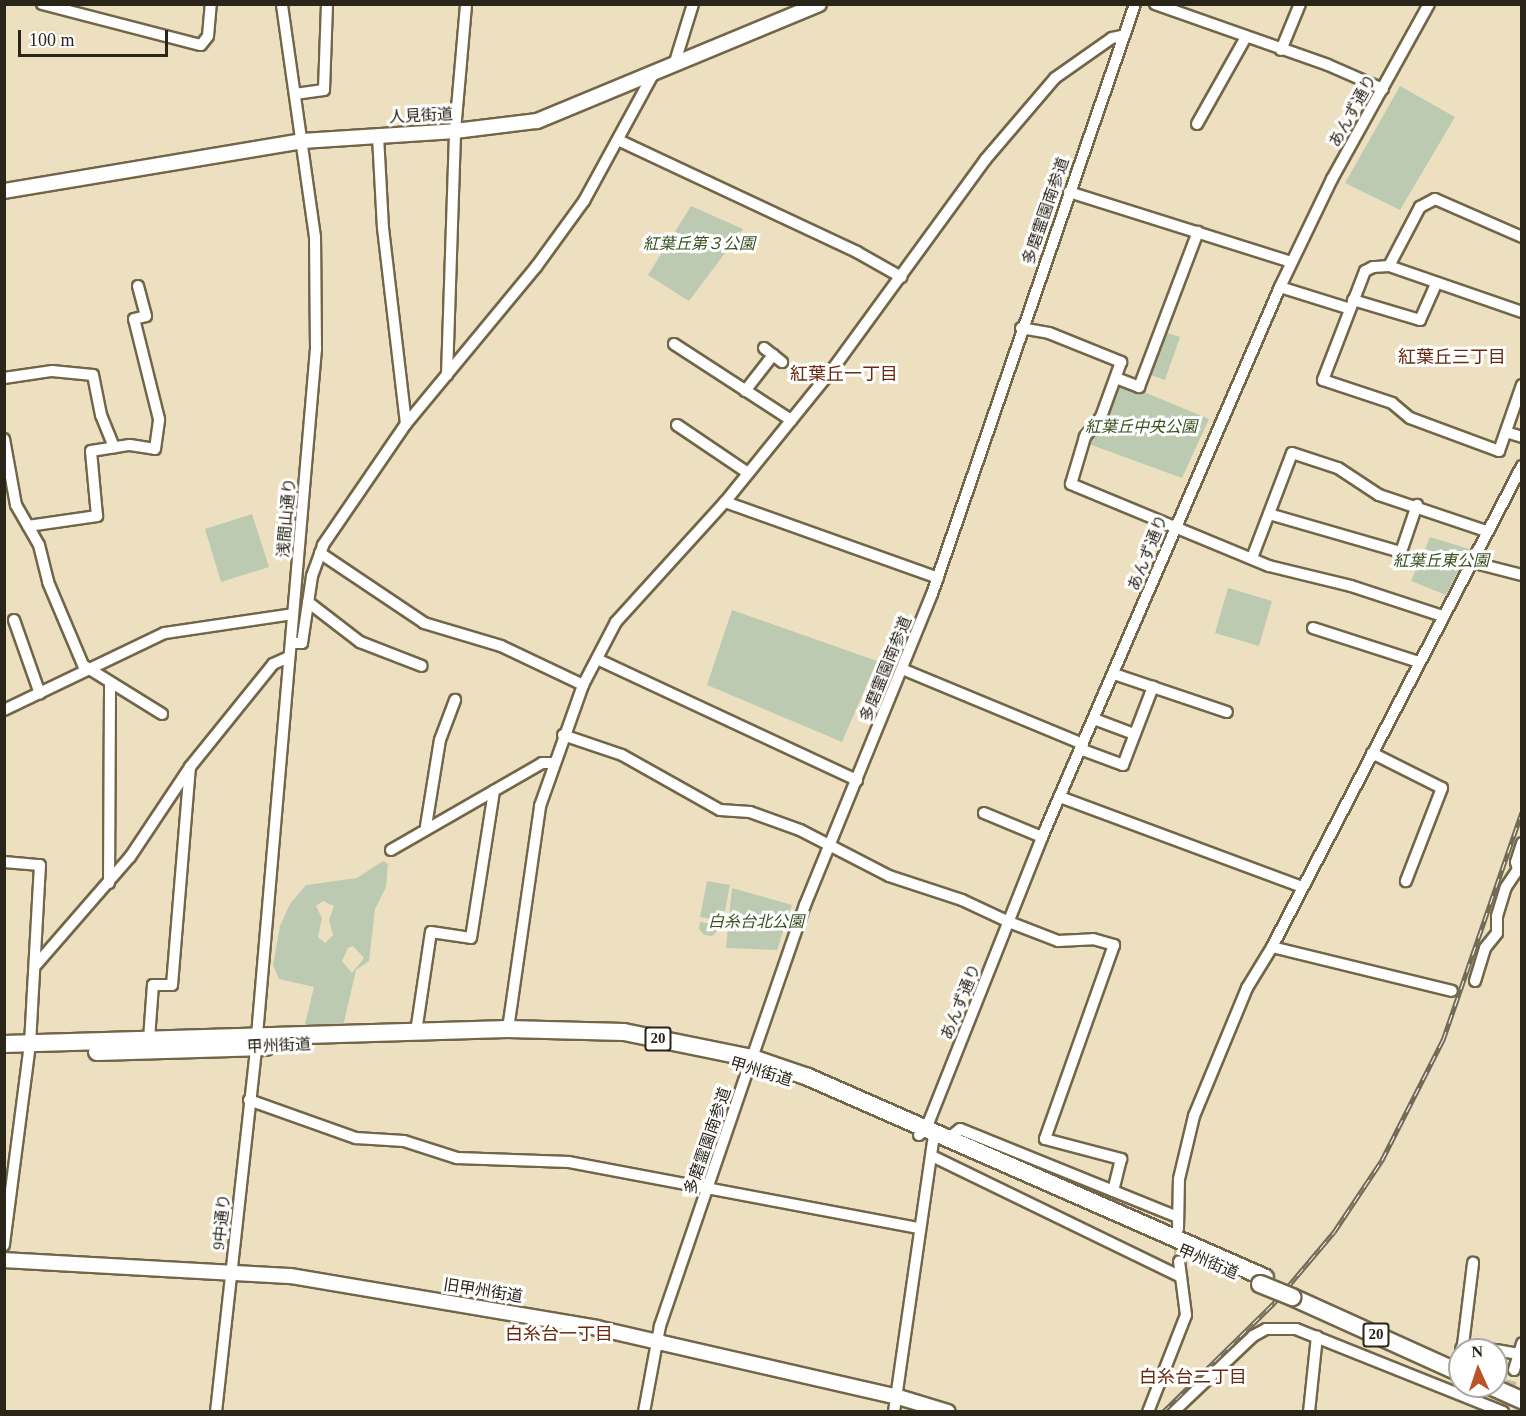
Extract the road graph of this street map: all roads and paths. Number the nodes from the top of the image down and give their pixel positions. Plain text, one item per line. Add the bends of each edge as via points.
1 (42, 4) edge
2 (211, 4) edge
3 (282, 4) edge
4 (327, 4) edge
5 (693, 4) edge
6 (819, 4) edge
7 (1135, 4) edge
8 (1155, 4) edge
9 (1300, 4) edge
10 (1429, 4) edge
11 (468, 6) edge
12 (1125, 35) junction
13 (1246, 37) junction
14 (1281, 50) junction
15 (675, 62) junction
16 (655, 71) junction
17 (1383, 89) junction
18 (296, 94) junction
19 (1197, 124) dead end
20 (455, 131) junction
21 (378, 136) junction
22 (618, 140) junction
23 (302, 141) junction
24 (4, 191) edge
25 (1069, 192) junction
26 (1198, 232) junction
27 (1521, 237) edge
28 (1292, 262) junction
29 (1389, 266) junction
30 (901, 277) junction
31 (1437, 284) junction
32 (138, 286) dead end
33 (1280, 287) junction
34 (1352, 305) junction
35 (1521, 312) edge
36 (1021, 328) junction
37 (674, 344) dead end
38 (773, 355) dead end
39 (447, 375) junction
40 (4, 378) edge
41 (1116, 378) junction
42 (1521, 386) edge
43 (745, 391) junction
44 (792, 420) junction
45 (406, 424) junction
46 (677, 425) dead end
47 (1506, 432) junction
48 (1521, 437) edge
49 (4, 439) edge
50 (114, 447) junction
51 (1521, 466) edge
52 (748, 473) junction
53 (725, 501) junction
54 (1416, 505) junction
55 (1269, 514) junction
56 (28, 526) junction
57 (1173, 529) junction
58 (1486, 531) junction
59 (320, 553) junction
60 (1251, 558) junction
61 (1471, 562) junction
62 (1521, 575) edge
63 (938, 578) junction
64 (308, 602) junction
65 (293, 614) junction
66 (1443, 616) junction
67 (14, 620) dead end
68 (1313, 628) dead end
69 (291, 643) junction
70 (289, 657) junction
71 (597, 658) junction
72 (1419, 662) junction
73 (422, 666) dead end
74 (902, 669) junction
75 (89, 671) junction
76 (1114, 674) junction
77 (110, 684) junction
78 (583, 685) junction
79 (1153, 687) junction
80 (40, 694) junction
81 (455, 700) dead end
82 (4, 710) edge
83 (1227, 712) dead end
84 (162, 714) dead end
85 (1094, 719) junction
86 (1134, 734) junction
87 (563, 735) junction
88 (1082, 747) junction
89 (1372, 753) junction
90 (554, 763) junction
91 (190, 767) junction
92 (856, 780) junction
93 (494, 791) junction
94 (1060, 797) junction
95 (984, 813) dead end
96 (426, 826) junction
97 (1042, 837) junction
98 (1521, 843) edge
99 (830, 845) junction
100 (391, 850) dead end
101 (4, 862) edge
102 (1406, 880) dead end
103 (109, 883) junction
104 (1302, 887) junction
105 (1009, 922) junction
106 (1272, 947) junction
107 (36, 964) junction
108 (1474, 981) dead end
109 (1452, 992) dead end
110 (508, 1029) junction
111 (416, 1032) junction
112 (149, 1039) junction
113 (256, 1041) junction
114 (4, 1044) edge
115 (30, 1049) junction
116 (4, 1054) edge
117 (751, 1062) junction
118 (249, 1101) junction
119 (932, 1140) junction
120 (707, 1188) junction
121 (1113, 1191) junction
122 (1178, 1217) junction
123 (918, 1228) junction
124 (1178, 1229) tunnel mouth
125 (4, 1245) edge
126 (4, 1260) edge
127 (1179, 1261) tunnel mouth
128 (1473, 1263) dead end
129 (232, 1270) junction
130 (1181, 1277) junction
131 (1317, 1335) junction
132 (1461, 1338) edge
133 (659, 1341) junction
134 (1520, 1349) edge
135 (1448, 1359) edge
136 (1448, 1361) edge
137 (1514, 1370) tunnel mouth
138 (895, 1396) junction
139 (216, 1412) edge
140 (644, 1412) edge
141 (894, 1412) edge
142 (948, 1412) edge
143 (1148, 1412) edge
144 (1173, 1412) edge
145 (1309, 1412) edge

1 - 2 street via 201,45 208,36
3 - 18 street, 浅間山通り
4 - 18 street via 324,90
5 - 15 street
6 - 15 main road, 人見街道
7 - 12 street, 多磨霊園南参道
8 - 13 street
9 - 14 street
10 - 17 street, あんず通り
11 - 20 street
12 - 25 street, 多磨霊園南参道
12 - 30 street via 1112,38 1055,78 985,160
13 - 14 street
13 - 19 street
14 - 17 street
15 - 16 main road, 人見街道
16 - 20 main road, 人見街道 via 537,121
16 - 22 street
17 - 28 street, あんず通り
18 - 23 street, 浅間山通り
20 - 21 main road, 人見街道
20 - 39 street
21 - 23 main road, 人見街道
21 - 45 street via 387,270
22 - 30 street via 857,252
22 - 39 street via 584,201 536,267
23 - 24 main road, 人見街道
23 - 65 street, 浅間山通り via 315,237 317,316
25 - 26 street
25 - 36 street, 多磨霊園南参道
26 - 28 street
26 - 41 street via 1140,387
27 - 29 street via 1435,199 1420,207
28 - 33 street, あんず通り
29 - 31 street
29 - 34 street via 1365,271
30 - 44 street
31 - 34 street via 1420,320
31 - 35 street
32 - 50 street via 146,316 134,319 159,419 155,449
33 - 34 street
33 - 57 street, あんず通り
34 - 47 street via 1323,380 1392,403 1410,418 1499,451
36 - 41 street via 1049,333 1121,362
36 - 63 street, 多磨霊園南参道
37 - 43 street
38 - 43 street
39 - 45 street
40 - 50 street via 52,371 93,375 101,415
41 - 57 street via 1101,417 1085,437 1071,484
42 - 47 street
43 - 44 street
44 - 52 street
45 - 59 street
46 - 52 street
47 - 48 street
49 - 56 street via 16,505
50 - 56 street via 92,451 97,516
51 - 58 street
52 - 53 street
53 - 63 street
53 - 71 street via 645,586 616,622
54 - 55 street via 1401,552
54 - 55 street via 1379,495 1338,468 1292,453
54 - 58 street
55 - 60 street
56 - 75 street via 39,545 66,630
57 - 60 street
57 - 76 street, あんず通り
58 - 61 street
59 - 64 street
59 - 78 street via 424,623 501,646
60 - 66 street
61 - 62 street
61 - 66 street
63 - 74 street, 多磨霊園南参道
64 - 69 street via 302,643
64 - 73 street via 360,642
65 - 69 street, 浅間山通り
65 - 75 street via 165,633
66 - 72 street
67 - 80 street
68 - 72 street
69 - 70 street, 浅間山通り
70 - 91 street via 273,664
70 - 113 street, 浅間山通り
71 - 78 street
71 - 92 street
72 - 89 street
74 - 88 street
74 - 92 street, 多磨霊園南参道
75 - 77 street
75 - 80 street
76 - 79 street
76 - 85 street, あんず通り
77 - 84 street
77 - 103 street
78 - 87 street
79 - 83 street
79 - 86 street
80 - 82 street
81 - 96 street via 440,740
85 - 86 street
85 - 88 street, あんず通り
86 - 88 street via 1123,765
87 - 90 street
87 - 99 street via 622,755 720,810 750,812
88 - 94 street, あんず通り
89 - 102 street via 1442,788
89 - 104 street
90 - 93 street via 542,763
90 - 110 street via 540,806
91 - 103 street via 157,820
91 - 112 street via 172,985 153,985
92 - 99 street, 多磨霊園南参道
93 - 96 street
93 - 111 street via 471,938 431,932
94 - 97 street, あんず通り
94 - 104 street
95 - 97 street
96 - 100 street
97 - 105 street, あんず通り
98 - 108 street via 1518,869 1506,887 1497,916 1497,933 1485,948
99 - 105 street via 889,876 962,900
99 - 117 street, 多磨霊園南参道
101 - 107 street via 40,865
103 - 107 street
104 - 106 street
105 - 119 street, あんず通り
105 - 121 street via 1058,941 1093,939 1113,945 1046,1139 1121,1159
106 - 109 street
106 - 122 street via 1247,988 1194,1116 1179,1179
107 - 115 street
110 - 111 highway, 甲州街道 / 20
110 - 117 highway, 甲州街道 / 20 via 624,1032
111 - 113 highway, 甲州街道 / 20
112 - 113 highway, 甲州街道 / 20
112 - 115 highway, 甲州街道 / 20
113 - 115 highway, 甲州街道 / 20
113 - 117 highway, 甲州街道 / 20 via 557,1037 621,1040
113 - 118 street, 9中通り
114 - 115 highway, 甲州街道 / 20
115 - 116 highway, 甲州街道 / 20
115 - 125 street
117 - 119 highway, 甲州街道 / 20
117 - 120 street, 多磨霊園南参道
118 - 120 street via 357,1138 404,1141 457,1158 569,1162
118 - 129 street, 9中通り
119 - 121 street via 960,1129
119 - 123 street, あんず通り
119 - 130 street
119 - 135 highway, 甲州街道 / 20
120 - 123 street
120 - 133 street, 多磨霊園南参道 via 660,1326
121 - 122 street
122 - 124 street
123 - 138 street, あんず通り
126 - 129 main road, 旧甲州街道
127 - 130 street
128 - 132 street
129 - 133 main road, 旧甲州街道 via 530,1315
129 - 139 street, 9中通り
130 - 143 street via 1186,1315
131 - 136 street
131 - 144 street via 1296,1329 1259,1333
131 - 145 street
133 - 138 main road, 旧甲州街道
133 - 140 street, 多磨霊園南参道
134 - 137 street
138 - 141 street, あんず通り
138 - 142 main road, 旧甲州街道

